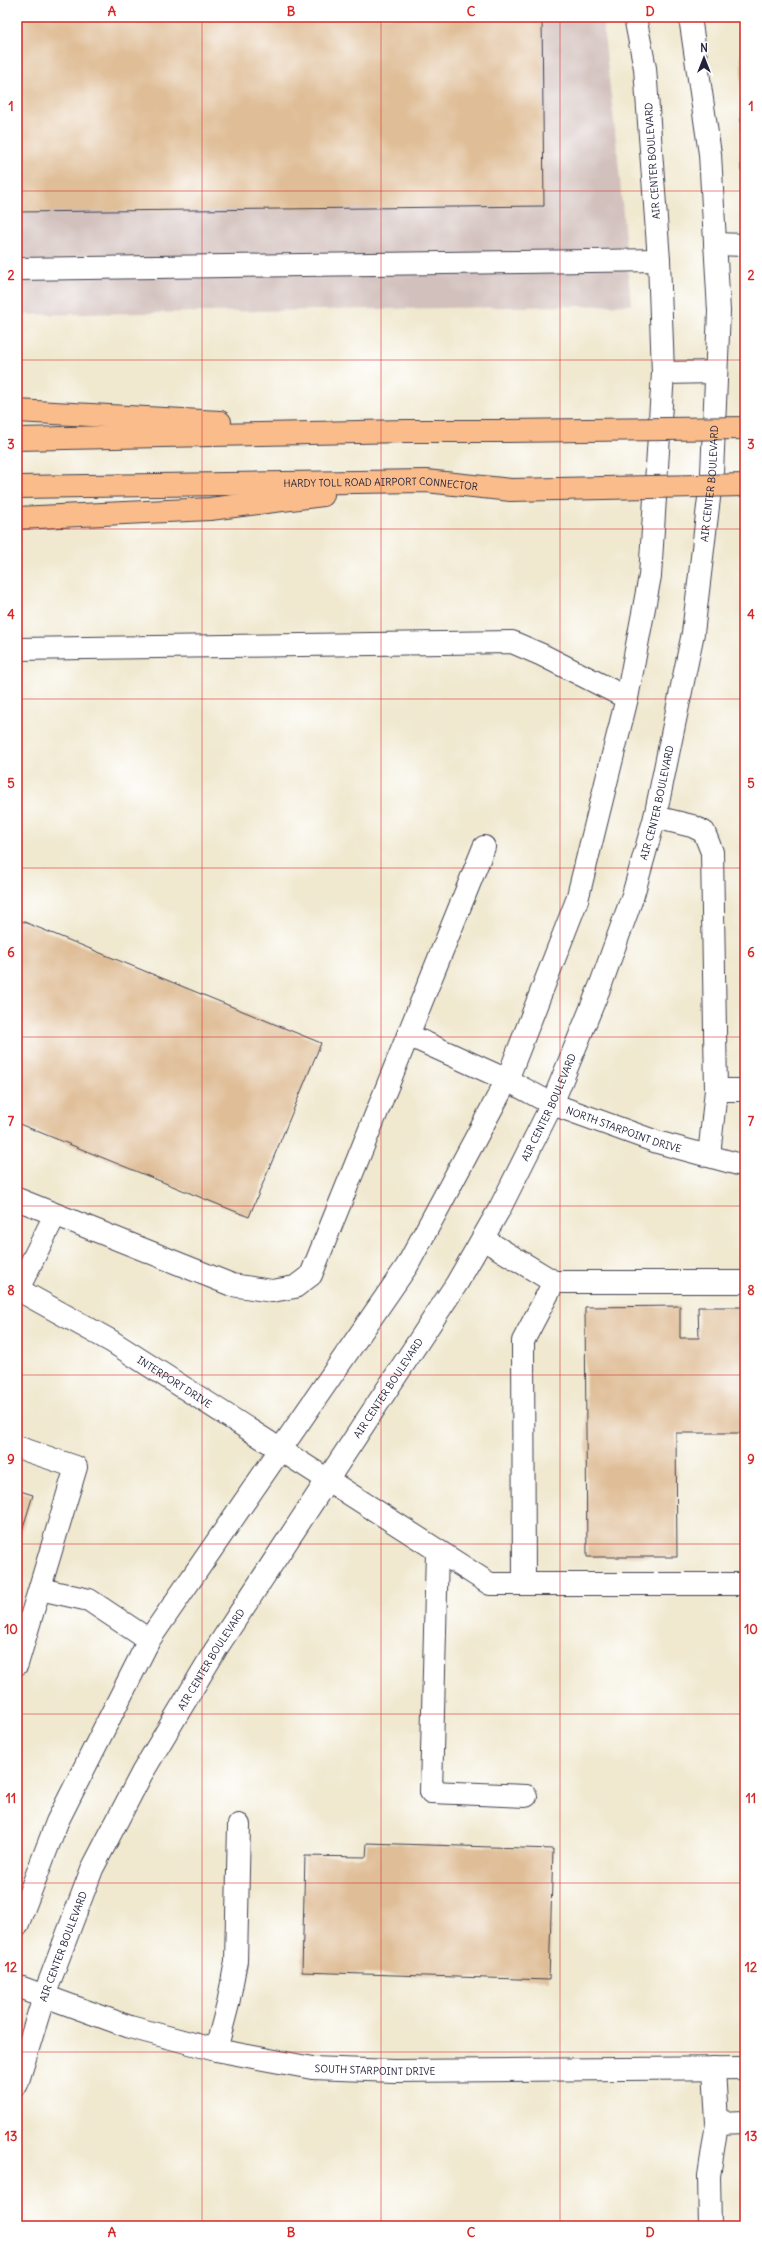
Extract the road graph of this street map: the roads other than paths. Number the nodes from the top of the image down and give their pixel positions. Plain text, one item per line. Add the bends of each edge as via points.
1 (635, 17) edge
2 (690, 17) edge
3 (715, 244) junction
4 (745, 245) edge
5 (659, 260) junction
6 (17, 269) edge
7 (716, 372) junction
8 (663, 373) junction
9 (17, 411) edge
10 (745, 428) edge
11 (406, 431) junction
12 (17, 439) edge
13 (426, 481) junction
14 (745, 485) edge
15 (17, 487) edge
16 (17, 518) edge
17 (17, 649) edge
18 (627, 698) junction
19 (655, 817) junction
20 (484, 847) dead end
21 (408, 1035) junction
22 (507, 1080) junction
23 (716, 1090) junction
24 (745, 1090) edge
25 (552, 1104) junction
26 (709, 1156) junction
27 (745, 1166) edge
28 (17, 1199) edge
29 (55, 1215) junction
30 (483, 1239) junction
31 (554, 1282) junction
32 (745, 1282) edge
33 (18, 1289) edge
34 (17, 1447) edge
35 (281, 1449) junction
36 (327, 1482) junction
37 (437, 1551) junction
38 (524, 1584) junction
39 (745, 1584) edge
40 (40, 1589) junction
41 (149, 1640) junction
42 (17, 1664) edge
43 (526, 1796) dead end
44 (239, 1825) dead end
45 (17, 1926) edge
46 (17, 1986) edge
47 (44, 1996) junction
48 (216, 2050) junction
49 (714, 2068) junction
50 (745, 2068) edge
51 (17, 2084) edge
52 (717, 2122) junction
53 (745, 2122) edge
54 (710, 2226) edge

1 - 5 street, AIR CENTER BOULEVARD via 645,68
2 - 3 street, AIR CENTER BOULEVARD via 710,154
3 - 4 street
3 - 7 street, AIR CENTER BOULEVARD via 719,311
5 - 6 street
5 - 8 street, AIR CENTER BOULEVARD
7 - 8 street
7 - 19 street, AIR CENTER BOULEVARD via 712,473 693,633
8 - 18 street, AIR CENTER BOULEVARD via 650,576
9 - 11 highway
10 - 11 highway, bridge
11 - 12 highway
13 - 14 highway, HARDY TOLL ROAD AIRPORT CONNECTOR, bridge via 511,490
13 - 15 highway, HARDY TOLL ROAD AIRPORT CONNECTOR
13 - 16 highway via 210,509
17 - 18 street via 512,642
18 - 22 street, AIR CENTER BOULEVARD via 577,900
19 - 23 street via 692,826 704,832 712,852
19 - 25 street, AIR CENTER BOULEVARD via 633,895 601,984
20 - 21 street
21 - 22 street, NORTH STARPOINT DRIVE
21 - 29 street via 311,1275 294,1286 272,1291 232,1285
22 - 25 street, NORTH STARPOINT DRIVE
22 - 35 street, AIR CENTER BOULEVARD via 407,1266
23 - 24 street
23 - 26 street
25 - 26 street, NORTH STARPOINT DRIVE via 657,1142
25 - 30 street, AIR CENTER BOULEVARD
26 - 27 street, NORTH STARPOINT DRIVE
28 - 29 street
29 - 33 street
30 - 31 street
30 - 36 street, AIR CENTER BOULEVARD
31 - 32 street
31 - 38 street via 523,1341
33 - 35 street, INTERPORT DRIVE via 111,1341
34 - 40 street via 76,1467
35 - 36 street, INTERPORT DRIVE
35 - 41 street, AIR CENTER BOULEVARD
36 - 37 street, INTERPORT DRIVE
36 - 47 street, AIR CENTER BOULEVARD via 216,1649 142,1773 92,1869
37 - 38 street, INTERPORT DRIVE via 490,1584
37 - 43 street via 431,1792
38 - 39 street, INTERPORT DRIVE
40 - 41 street via 89,1600
40 - 42 street
41 - 45 street, AIR CENTER BOULEVARD via 56,1822
44 - 48 street via 236,1961
46 - 47 street, SOUTH STARPOINT DRIVE
47 - 48 street, SOUTH STARPOINT DRIVE via 130,2027
47 - 51 street, AIR CENTER BOULEVARD
48 - 49 street, SOUTH STARPOINT DRIVE via 319,2069 394,2071
49 - 50 street, SOUTH STARPOINT DRIVE
49 - 52 street
52 - 53 street
52 - 54 street via 709,2176

